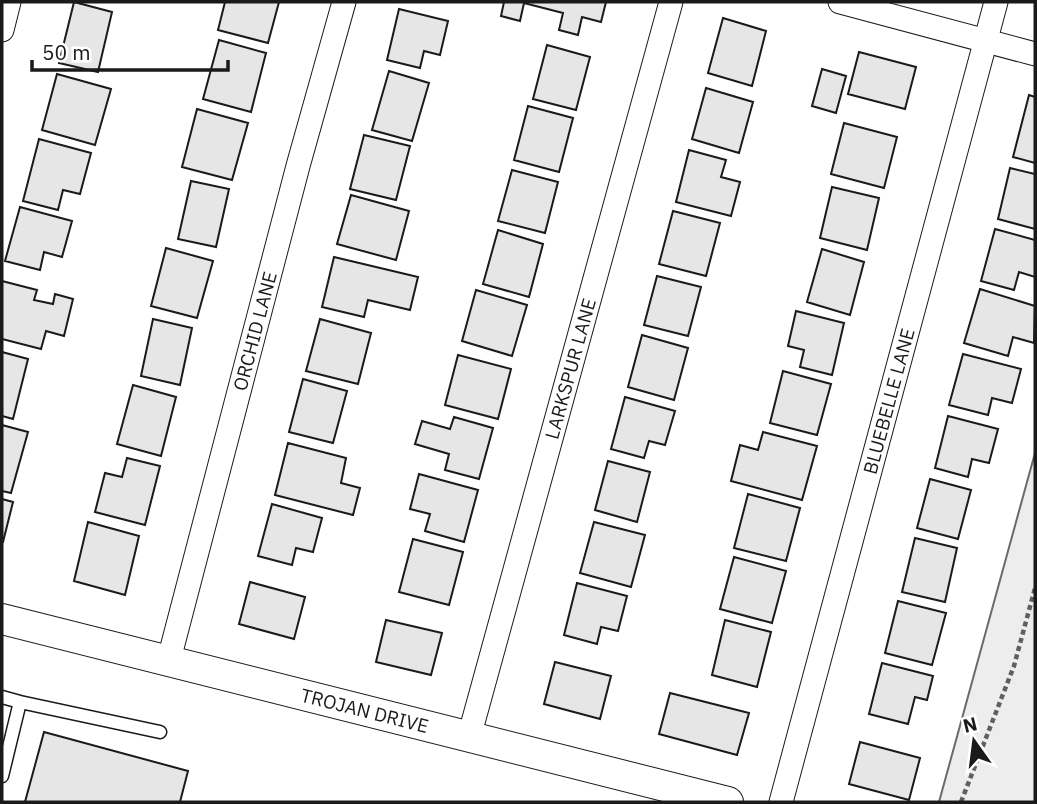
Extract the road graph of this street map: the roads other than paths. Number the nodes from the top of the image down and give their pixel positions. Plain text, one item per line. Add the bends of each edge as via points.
1 (9, 2) edge
2 (344, 2) edge
3 (670, 2) edge
4 (840, 2) edge
5 (996, 2) edge
6 (2, 30) edge
7 (986, 41) junction
8 (1035, 54) edge
9 (2, 619) edge
10 (168, 663) junction
11 (2, 697) edge
12 (20, 702) junction
13 (160, 732) dead end
14 (469, 737) junction
15 (2, 776) edge
16 (728, 802) edge
17 (780, 802) edge

1 - 6 street
2 - 10 street, ORCHID LANE
3 - 14 street, LARKSPUR LANE
4 - 7 street
5 - 7 street, BLUEBELLE LANE
7 - 8 street
7 - 17 street, BLUEBELLE LANE
9 - 10 street, TROJAN DRIVE
10 - 14 street, TROJAN DRIVE
11 - 12 lane
12 - 13 lane
12 - 15 lane
14 - 16 street, TROJAN DRIVE

